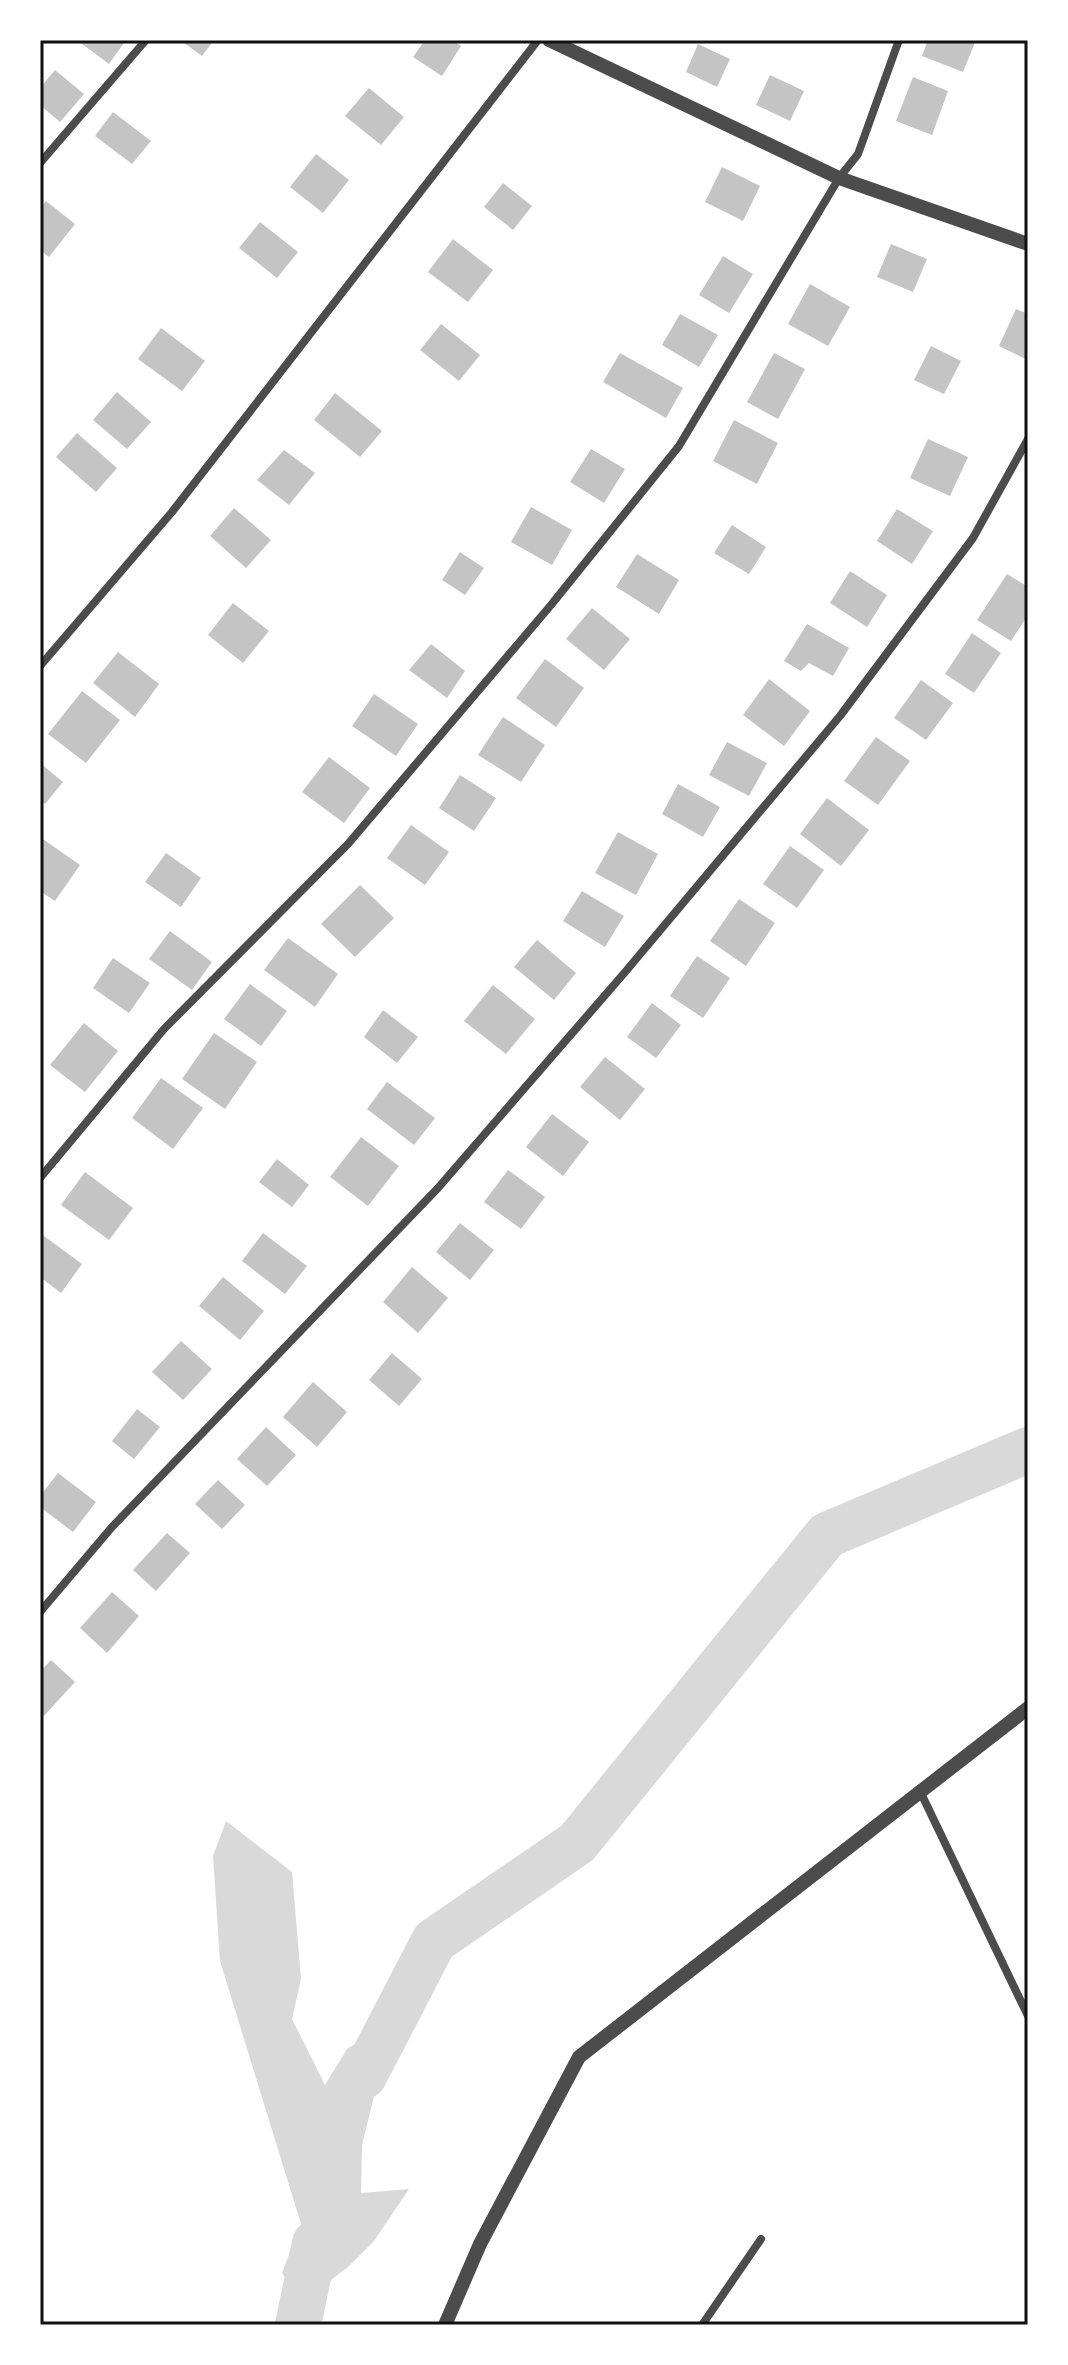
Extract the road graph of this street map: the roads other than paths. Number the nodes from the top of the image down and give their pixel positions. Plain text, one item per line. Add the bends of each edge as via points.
1 (146, 40) edge
2 (538, 40) edge
3 (549, 40) edge
4 (899, 40) edge
5 (40, 163) edge
6 (839, 178) junction
7 (1028, 244) edge
8 (1028, 439) edge
9 (40, 666) edge
10 (40, 1178) edge
11 (40, 1612) edge
12 (1028, 1708) edge
13 (919, 1789) junction
14 (1028, 2016) edge
15 (761, 2239) dead end
16 (445, 2325) edge
17 (702, 2325) edge

1 - 5 street
2 - 9 street via 172,512
3 - 6 street
4 - 6 street via 858,154
6 - 7 street
6 - 10 street via 679,446 348,844 164,1029
8 - 11 street via 973,538 840,716 646,947 438,1188 112,1527
12 - 13 street
13 - 14 street
13 - 16 street via 579,2057 480,2244
15 - 17 street

